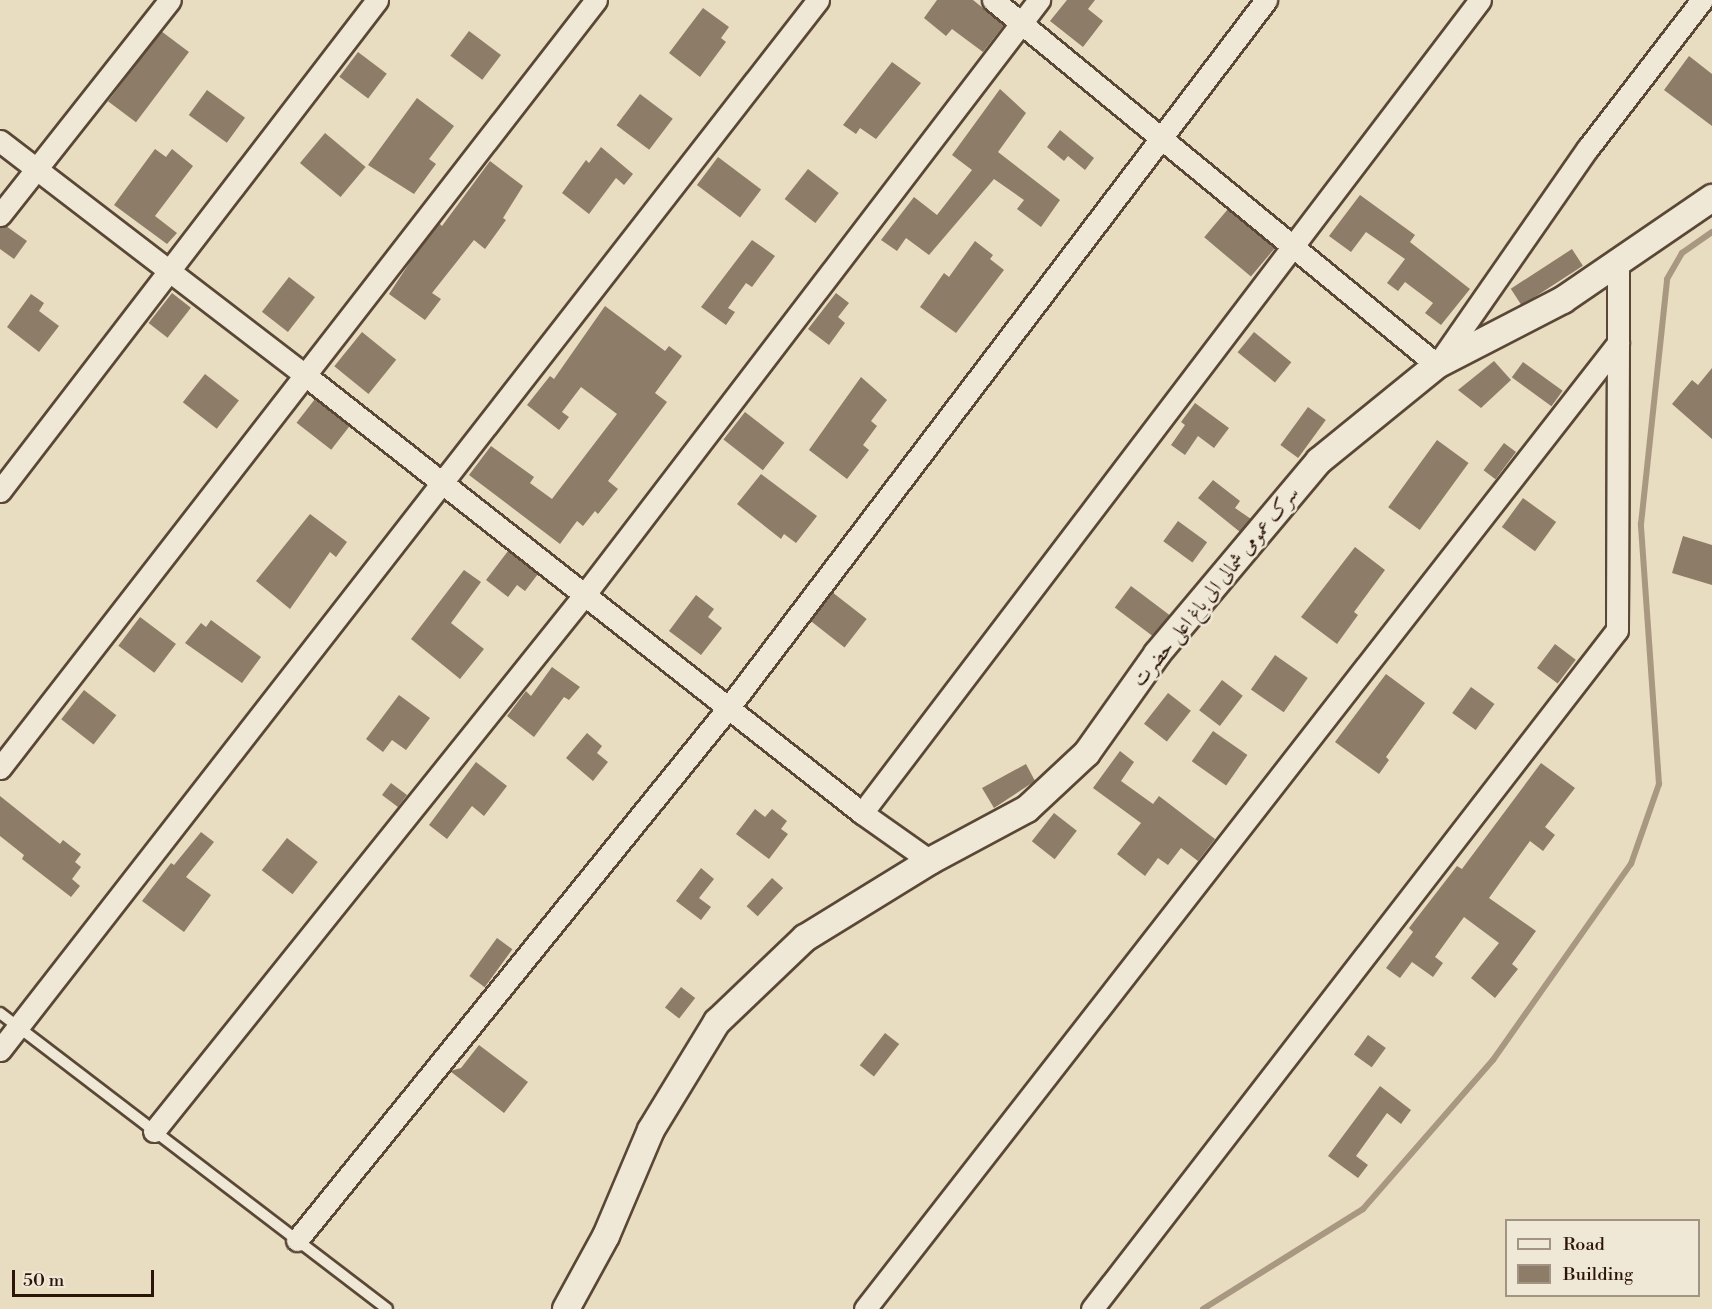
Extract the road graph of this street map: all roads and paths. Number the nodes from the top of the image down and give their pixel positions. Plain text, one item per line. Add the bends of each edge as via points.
1 (170, 0) edge
2 (377, 0) edge
3 (596, 0) edge
4 (818, 0) edge
5 (993, 0) edge
6 (1039, 0) edge
7 (1266, 0) edge
8 (1480, 0) edge
9 (1702, 0) edge
10 (1022, 22) junction
11 (1162, 136) junction
12 (0, 141) edge
13 (36, 172) junction
14 (1712, 198) edge
15 (0, 215) edge
16 (1290, 245) junction
17 (1618, 262) junction
18 (167, 271) junction
19 (1618, 343) junction
20 (1437, 365) junction
21 (305, 375) junction
22 (441, 485) junction
23 (0, 491) edge
24 (585, 594) junction
25 (729, 707) junction
26 (0, 768) edge
27 (862, 813) junction
28 (930, 861) junction
29 (0, 1013) edge
30 (18, 1027) junction
31 (0, 1050) edge
32 (154, 1131) junction
33 (297, 1240) junction
34 (387, 1309) edge
35 (566, 1309) edge
36 (865, 1309) edge
37 (1092, 1309) edge

1 - 13 street
2 - 18 street
3 - 21 street
4 - 22 street
5 - 10 street
6 - 10 street
7 - 11 street
8 - 16 street
9 - 20 street via 1588,148
10 - 11 street
10 - 24 street
11 - 16 street
11 - 25 street
12 - 13 street
13 - 15 street
13 - 18 street
14 - 17 street, سرک عمومی شمالی الی باغ اعلی حضرت
16 - 20 street
16 - 27 street
17 - 19 street
17 - 20 street, سرک عمومی شمالی الی باغ اعلی حضرت via 1563,300
18 - 21 street
18 - 23 street
19 - 36 street
19 - 37 street via 1617,630
20 - 28 street, سرک عمومی شمالی الی باغ اعلی حضرت via 1319,461 1157,654 1088,753 1027,809
21 - 22 street
21 - 26 street
22 - 24 street
22 - 30 street
24 - 25 street
24 - 32 street
25 - 27 street
25 - 33 street
27 - 28 street
28 - 35 street, سرک عمومی شمالی الی باغ اعلی حضرت via 805,938 717,1022 651,1130 606,1236
29 - 30 lane
30 - 31 street
30 - 32 lane
32 - 33 lane
33 - 34 lane

